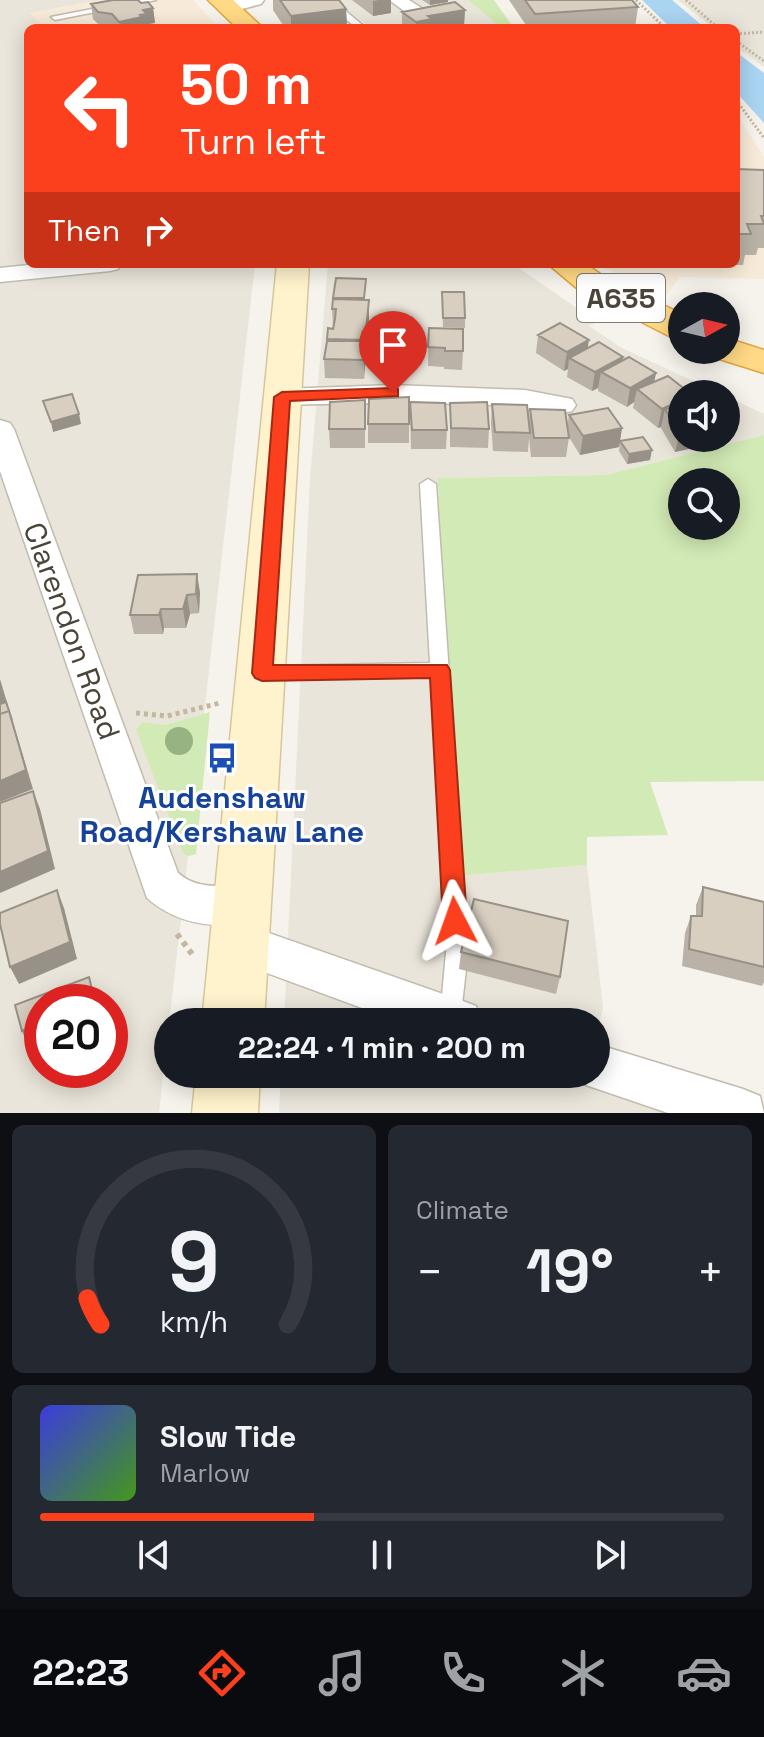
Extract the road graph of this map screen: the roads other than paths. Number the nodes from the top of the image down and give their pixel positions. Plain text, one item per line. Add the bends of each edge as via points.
1 (152, 0) edge
2 (254, 0) edge
3 (223, 4) edge
4 (338, 9) edge
5 (407, 10) edge
6 (439, 12) edge
7 (55, 17) dead end
8 (246, 24) edge
9 (357, 24) edge
10 (70, 268) edge
11 (293, 268) edge
12 (570, 268) edge
13 (0, 275) edge
14 (668, 321) edge
15 (740, 354) edge
16 (764, 362) edge
17 (282, 397) junction
18 (562, 405) dead end
19 (0, 429) edge
20 (428, 484) dead end
21 (440, 670) junction
22 (262, 682) junction
23 (242, 924) junction
24 (234, 1008) edge
25 (426, 1008) edge
26 (455, 1008) edge
27 (610, 1071) edge
28 (227, 1088) edge
29 (225, 1113) edge
30 (743, 1113) edge

1 - 7 lane
2 - 3 street
3 - 8 highway
4 - 9 lane
5 - 6 street
10 - 13 street
11 - 17 main road
12 - 14 highway, A635
15 - 16 highway
17 - 18 street via 525,388
17 - 22 main road
19 - 23 street, Clarendon Road via 162,885 186,904
20 - 21 lane
21 - 22 lane
21 - 26 lane via 457,952
22 - 23 main road
23 - 24 main road
23 - 25 street
27 - 30 street
28 - 29 main road

